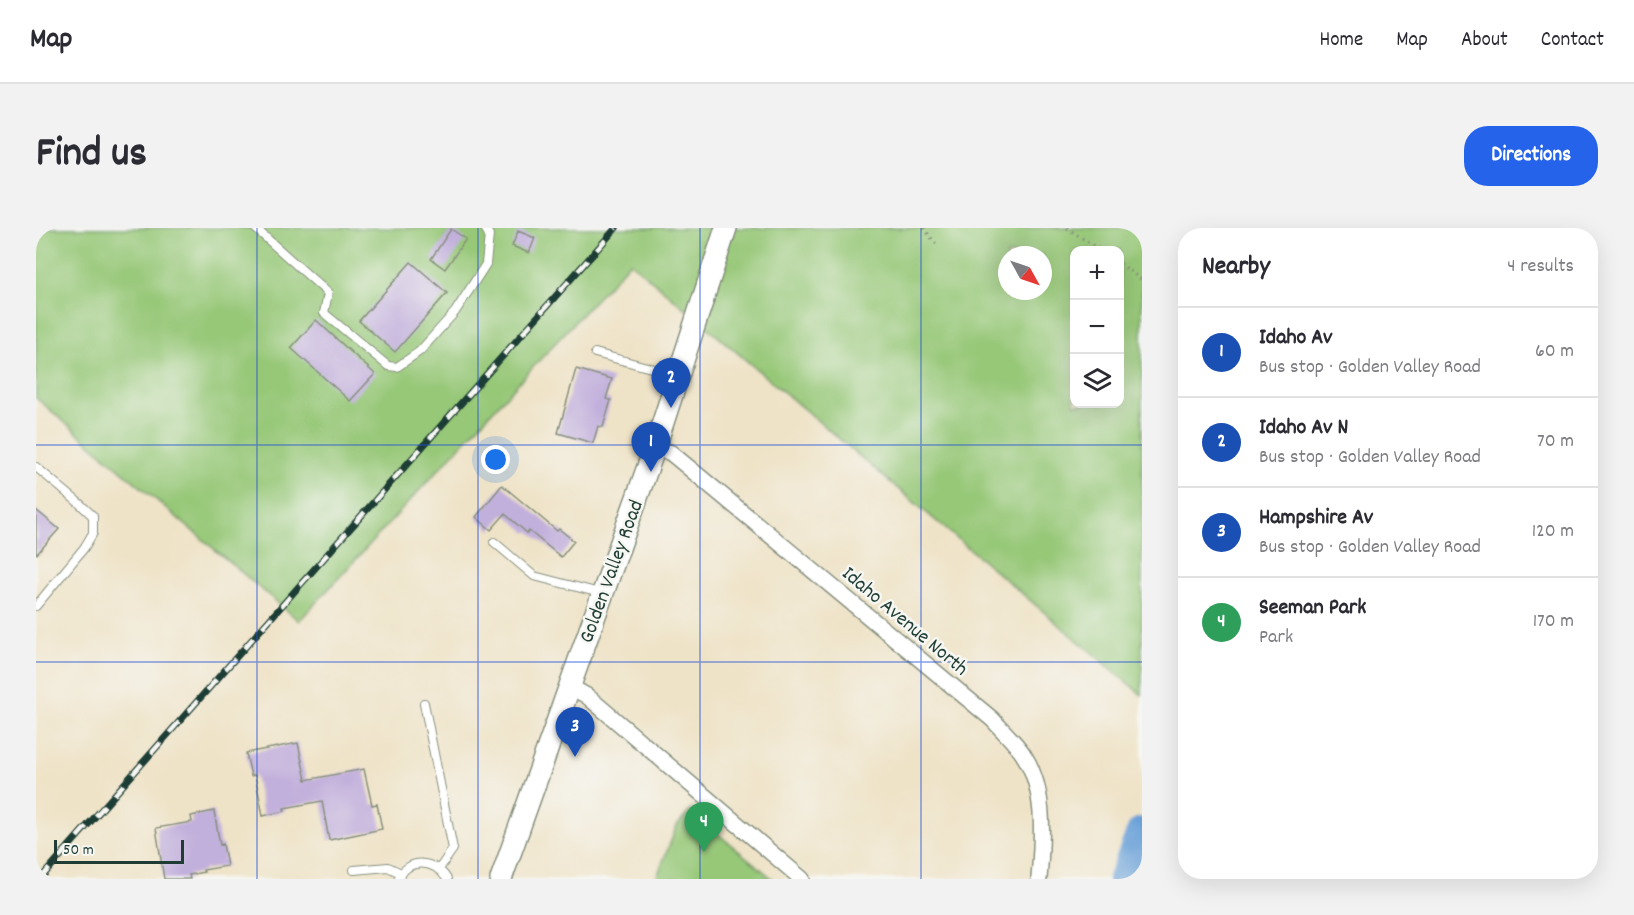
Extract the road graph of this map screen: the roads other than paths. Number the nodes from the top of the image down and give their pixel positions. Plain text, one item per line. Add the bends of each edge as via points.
1 (255, 228) edge
2 (485, 228) edge
3 (726, 228) edge
4 (595, 353) dead end
5 (677, 375) junction
6 (655, 447) junction
7 (36, 467) edge
8 (494, 542) dead end
9 (601, 593) junction
10 (36, 606) edge
11 (568, 686) junction
12 (424, 703) dead end
13 (439, 869) junction
14 (354, 870) dead end
15 (400, 876) edge
16 (447, 879) edge
17 (501, 879) edge
18 (802, 879) edge
19 (1039, 879) edge

1 - 2 lane via 328,293 324,313 388,366 397,367 420,351 468,293 486,264 489,235
3 - 5 street, Golden Valley Road
4 - 5 lane
5 - 6 street, Golden Valley Road
6 - 9 street, Golden Valley Road
6 - 19 street, Idaho Avenue North via 671,453 999,726 1024,755 1036,785 1042,818
7 - 10 lane via 93,516 93,533
8 - 9 lane via 534,576
9 - 11 street, Golden Valley Road
11 - 17 street, Golden Valley Road
11 - 18 street via 587,696
12 - 13 lane via 453,849
13 - 15 lane via 420,863 409,866
13 - 16 lane
14 - 15 lane via 388,867

